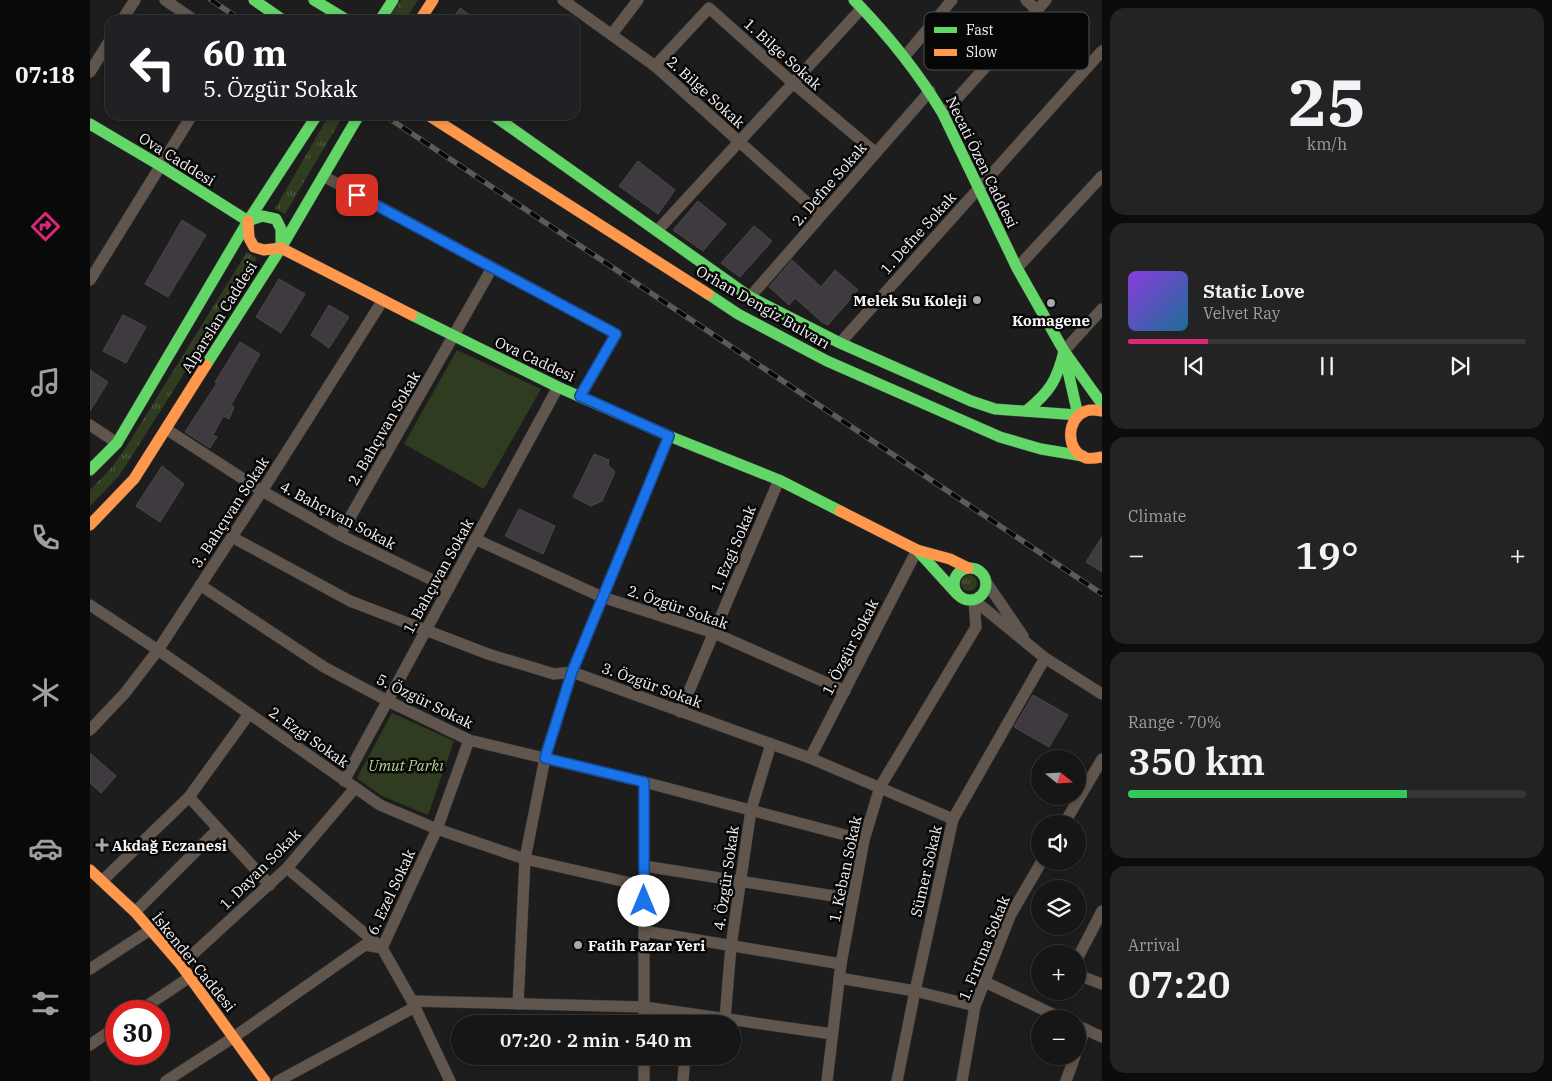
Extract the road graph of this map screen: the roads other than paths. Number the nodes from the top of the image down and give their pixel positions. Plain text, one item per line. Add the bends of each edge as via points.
1 (135, 0) edge
2 (165, 0) edge
3 (254, 0) edge
4 (314, 0) edge
5 (393, 0) edge
6 (432, 0) edge
7 (563, 0) edge
8 (638, 0) edge
9 (952, 0) edge
10 (1026, 0) edge
11 (1046, 0) edge
12 (858, 4) edge
13 (1037, 10) joint
14 (942, 12) edge
15 (125, 15) edge
16 (187, 15) edge
17 (276, 15) edge
18 (339, 15) edge
19 (383, 15) edge
20 (423, 15) edge
21 (924, 33) edge
22 (612, 34) junction
23 (105, 48) edge
24 (1102, 52) edge
25 (905, 56) junction
26 (655, 66) junction
27 (1089, 66) edge
28 (983, 70) edge
29 (1086, 70) edge
30 (90, 72) edge
31 (793, 83) junction
32 (930, 91) junction
33 (943, 114) junction
34 (189, 120) edge
35 (313, 120) edge
36 (356, 120) edge
37 (436, 120) edge
38 (500, 120) edge
39 (90, 124) edge
40 (740, 141) junction
41 (876, 153) junction
42 (161, 166) junction
43 (323, 176) junction
44 (1102, 176) edge
45 (978, 188) junction
46 (821, 215) junction
47 (248, 221) junction
48 (657, 231) junction
49 (281, 248) junction
50 (492, 268) junction
51 (1017, 268) junction
52 (90, 280) edge
53 (750, 297) junction
54 (383, 300) junction
55 (1102, 309) edge
56 (454, 337) junction
57 (840, 343) junction
58 (1064, 351) junction
59 (558, 387) junction
60 (580, 396) junction
61 (1102, 404) edge
62 (1026, 411) junction
63 (1102, 411) edge
64 (1078, 415) junction
65 (90, 425) edge
66 (166, 428) junction
67 (669, 436) junction
68 (116, 443) junction
69 (1084, 456) junction
70 (1100, 458) edge
71 (90, 470) edge
72 (779, 480) junction
73 (262, 491) junction
74 (90, 525) edge
75 (340, 535) junction
76 (232, 537) junction
77 (475, 539) junction
78 (917, 550) junction
79 (968, 568) junction
80 (986, 582) junction
81 (200, 585) junction
82 (449, 588) junction
83 (957, 594) junction
84 (602, 597) junction
85 (974, 600) junction
86 (90, 605) edge
87 (426, 630) junction
88 (714, 633) junction
89 (1031, 648) junction
90 (158, 650) junction
91 (1045, 658) junction
92 (572, 672) junction
93 (844, 691) junction
94 (1102, 694) edge
95 (388, 700) junction
96 (680, 712) junction
97 (249, 714) junction
98 (90, 730) edge
99 (469, 740) junction
100 (771, 744) junction
101 (545, 758) junction
102 (810, 758) junction
103 (1102, 759) edge
104 (344, 781) junction
105 (644, 782) junction
106 (880, 787) junction
107 (355, 788) junction
108 (188, 797) junction
109 (750, 810) junction
110 (1069, 815) edge
111 (953, 819) junction
112 (218, 829) junction
113 (437, 829) junction
114 (864, 840) junction
115 (525, 859) junction
116 (644, 866) junction
117 (286, 868) junction
118 (90, 870) edge
119 (1037, 870) edge
120 (740, 880) junction
121 (102, 881) junction
122 (270, 885) junction
123 (644, 886) junction
124 (853, 899) junction
125 (1102, 910) edge
126 (135, 912) junction
127 (150, 930) junction
128 (644, 931) junction
129 (1084, 945) edge
130 (731, 946) junction
131 (382, 948) junction
132 (841, 964) junction
133 (181, 965) junction
134 (90, 969) edge
135 (190, 977) junction
136 (840, 978) junction
137 (1086, 978) edge
138 (985, 982) junction
139 (1102, 984) edge
140 (915, 991) junction
141 (156, 1000) edge
142 (413, 1004) junction
143 (518, 1004) junction
144 (976, 1006) junction
145 (644, 1007) junction
146 (1044, 1010) edge
147 (644, 1015) edge
148 (673, 1015) edge
149 (724, 1015) edge
150 (741, 1021) edge
151 (1086, 1029) edge
152 (832, 1034) junction
153 (105, 1035) edge
154 (234, 1037) junction
155 (1102, 1037) edge
156 (90, 1045) edge
157 (644, 1065) edge
158 (684, 1065) edge
159 (1072, 1065) edge
160 (166, 1081) edge
161 (265, 1081) edge
162 (278, 1081) edge
163 (450, 1081) edge
164 (644, 1081) edge
165 (683, 1081) edge
166 (827, 1081) edge
167 (898, 1081) edge
168 (962, 1081) edge
169 (1066, 1081) edge

1 - 15 street
2 - 16 street
3 - 17 main road
4 - 18 main road
5 - 19 main road
6 - 20 main road
7 - 22 street, 2. Bilge Sokak
8 - 22 street
9 - 14 street
10 - 13 street
11 - 13 street
12 - 25 main road, Necati Özen Caddesi
12 - 31 street
21 - 25 street
22 - 26 street, 2. Bilge Sokak
23 - 30 street
24 - 27 street, 1. Defne Sokak
25 - 32 main road, Necati Özen Caddesi
26 - 31 street, 1. Bilge Sokak via 709,8
26 - 40 street, 2. Bilge Sokak
28 - 33 street
29 - 45 street, 1. Defne Sokak
31 - 40 street
31 - 41 street, 1. Bilge Sokak
32 - 33 main road, Necati Özen Caddesi
32 - 41 street, 2. Defne Sokak
33 - 45 main road, Necati Özen Caddesi
34 - 42 street
35 - 47 main road, Alparslan Caddesi
36 - 43 main road, Alparslan Caddesi
37 - 69 main road, Orhan Dengiz Bulvarı via 738,314 827,361 1000,437 1041,449
38 - 48 main road, Orhan Dengiz Bulvarı
39 - 42 main road, Ova Caddesi
40 - 46 street, 2. Bilge Sokak
40 - 48 street
41 - 46 street, 2. Defne Sokak
42 - 47 main road, Ova Caddesi
42 - 52 street
43 - 49 main road, Alparslan Caddesi
43 - 50 street
44 - 51 street
45 - 51 main road, Necati Özen Caddesi
45 - 57 street, 1. Defne Sokak
46 - 53 street, 2. Defne Sokak
47 - 49 main road, Ova Caddesi via 248,239 255,249
47 - 49 main road via 262,216 276,220 281,230
47 - 68 main road, Alparslan Caddesi
48 - 53 main road, Orhan Dengiz Bulvarı
49 - 54 main road, Ova Caddesi
49 - 66 main road, Alparslan Caddesi
50 - 56 street, 2. Bahçıvan Sokak
50 - 60 street via 616,334
51 - 58 main road, Necati Özen Caddesi
53 - 57 main road, Orhan Dengiz Bulvarı
54 - 56 main road, Ova Caddesi
54 - 73 street, 3. Bahçıvan Sokak
55 - 58 street
56 - 59 main road, Ova Caddesi
56 - 75 street, 2. Bahçıvan Sokak
57 - 62 main road, Orhan Dengiz Bulvarı via 971,401 995,409
58 - 61 main road
58 - 62 main road via 1054,384
58 - 64 main road
59 - 60 main road, Ova Caddesi
59 - 77 street, 1. Bahçıvan Sokak
60 - 67 main road, Ova Caddesi
62 - 64 main road, Orhan Dengiz Bulvarı
63 - 64 main road, Orhan Dengiz Bulvarı via 1092,409
64 - 69 main road via 1069,437 1076,452
65 - 68 street
66 - 73 street, 4. Bahçıvan Sokak
66 - 74 main road, Alparslan Caddesi via 134,479
67 - 72 main road, Ova Caddesi
67 - 84 street
68 - 71 main road, Alparslan Caddesi
69 - 70 main road, Orhan Dengiz Bulvarı
72 - 78 main road, Ova Caddesi
72 - 88 street, 1. Ezgi Sokak
73 - 75 street, 4. Bahçıvan Sokak
73 - 76 street, 3. Bahçıvan Sokak
75 - 82 street, 4. Bahçıvan Sokak
76 - 81 street, 3. Bahçıvan Sokak
76 - 87 street, 3. Özgür Sokak via 350,601
77 - 82 street, 1. Bahçıvan Sokak
77 - 84 street, 2. Özgür Sokak
78 - 79 main road
78 - 83 main road
78 - 93 street, 1. Özgür Sokak
79 - 80 main road via 979,570
79 - 83 main road via 956,576
80 - 85 main road via 984,593
80 - 89 street
81 - 90 street, 3. Bahçıvan Sokak
81 - 95 street, 5. Özgür Sokak via 324,667
82 - 87 street, 1. Bahçıvan Sokak
83 - 85 main road via 966,600
84 - 88 street, 2. Özgür Sokak
84 - 92 street
85 - 89 street
85 - 106 street, 1. Keban Sokak via 976,626
86 - 90 street, 2. Ezgi Sokak
87 - 92 street, 3. Özgür Sokak via 488,654 554,674
87 - 95 street, 1. Bahçıvan Sokak
88 - 93 street, 2. Özgür Sokak
88 - 96 street, 1. Ezgi Sokak
89 - 91 street
90 - 97 street, 2. Ezgi Sokak
90 - 98 street, 3. Bahçıvan Sokak via 125,693
91 - 94 street
91 - 111 street, Sümer Sokak
92 - 96 street, 3. Özgür Sokak
92 - 101 street
93 - 102 street, 1. Özgür Sokak
95 - 99 street, 5. Özgür Sokak
95 - 104 street, 1. Bahçıvan Sokak
96 - 100 street, 3. Özgür Sokak
97 - 104 street, 2. Ezgi Sokak
97 - 108 street
99 - 101 street, 5. Özgür Sokak
99 - 113 street, 6. Ezel Sokak
100 - 102 street, 3. Özgür Sokak
100 - 109 street, 4. Özgür Sokak
101 - 105 street, 5. Özgür Sokak
101 - 115 street
102 - 106 street, 3. Özgür Sokak
103 - 110 street
104 - 107 street, 2. Ezgi Sokak
105 - 109 street, 5. Özgür Sokak
105 - 116 street
106 - 111 street, 3. Özgür Sokak
106 - 114 street, 1. Keban Sokak
107 - 113 street, 2. Ezgi Sokak via 380,806
107 - 117 street, 1. Dayan Sokak
108 - 112 street
108 - 121 street
109 - 114 street, 5. Özgür Sokak
109 - 120 street, 4. Özgür Sokak
111 - 140 street, Sümer Sokak
112 - 122 street
112 - 126 street
113 - 115 street, 2. Ezgi Sokak
113 - 131 street, 6. Ezel Sokak
114 - 124 street, 1. Keban Sokak
115 - 123 street, 2. Ezgi Sokak
115 - 143 street
116 - 120 street
116 - 123 street
117 - 122 street, 1. Dayan Sokak
117 - 131 street
118 - 121 main road, İskender Caddesi
119 - 138 street, 1. Fırtına Sokak via 1010,916
120 - 124 street
120 - 130 street, 4. Özgür Sokak
121 - 126 main road, İskender Caddesi
122 - 133 street, 1. Dayan Sokak
123 - 128 street
124 - 132 street, 1. Keban Sokak
125 - 129 street
126 - 127 main road, İskender Caddesi
127 - 133 main road, İskender Caddesi
127 - 134 street
128 - 130 street
128 - 145 street
130 - 132 street
130 - 149 street, 4. Özgür Sokak
131 - 142 street
131 - 154 street, 6. Ezel Sokak via 364,945
132 - 136 street, 1. Keban Sokak
133 - 135 main road, İskender Caddesi
135 - 141 street
135 - 154 main road, İskender Caddesi
136 - 140 street
136 - 152 street, 1. Keban Sokak
137 - 139 street
138 - 144 street, 1. Fırtına Sokak
138 - 146 street
140 - 144 street
140 - 167 street, Sümer Sokak
142 - 143 street
142 - 162 street
142 - 163 street
143 - 145 street
144 - 168 street, 1. Fırtına Sokak
145 - 147 street
145 - 148 street
150 - 152 street
151 - 155 street
152 - 166 street, 1. Keban Sokak
153 - 156 street
154 - 160 street, 6. Ezel Sokak
154 - 161 main road, İskender Caddesi
157 - 164 street
158 - 165 street
159 - 169 street

